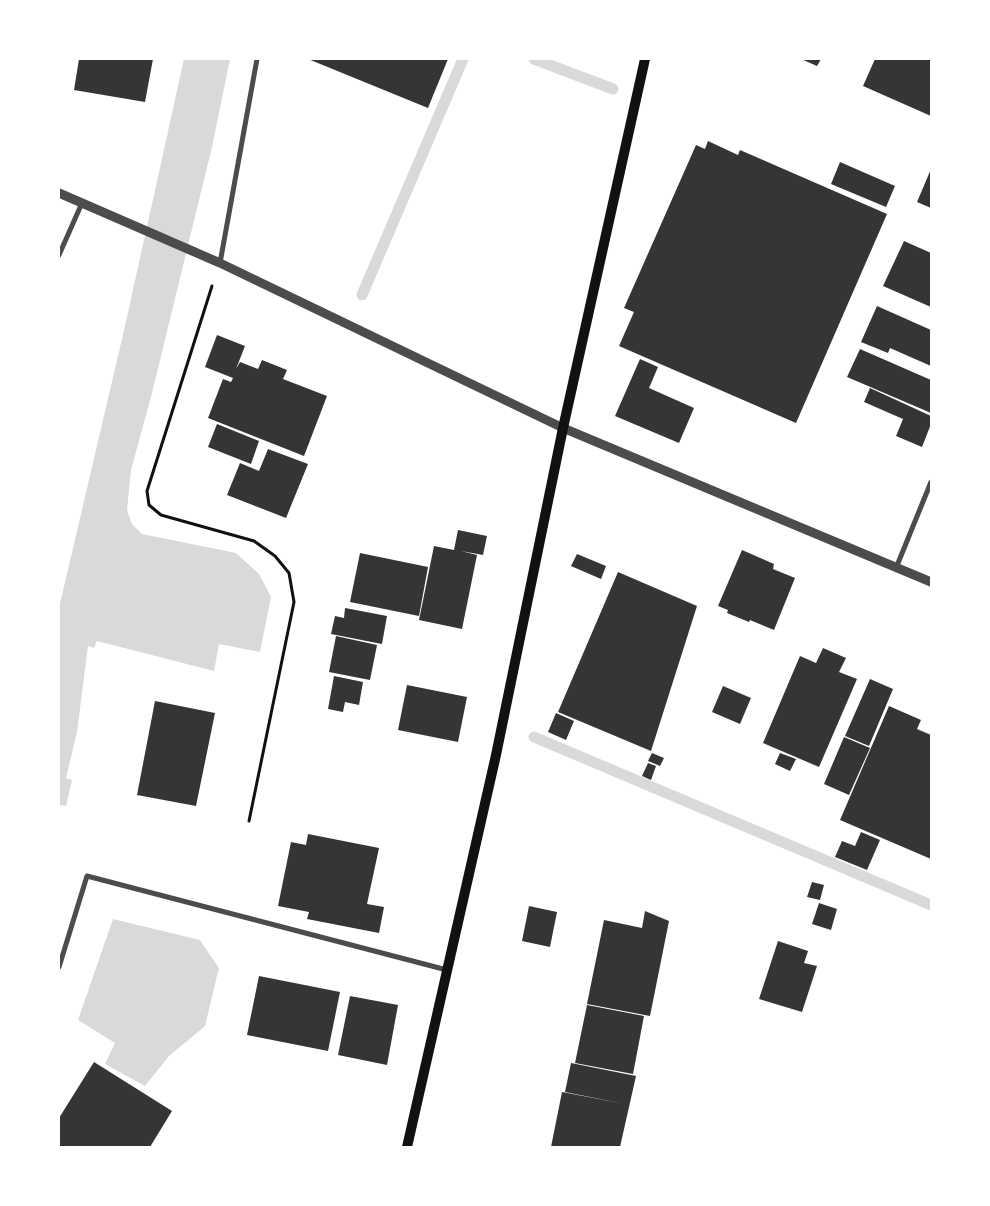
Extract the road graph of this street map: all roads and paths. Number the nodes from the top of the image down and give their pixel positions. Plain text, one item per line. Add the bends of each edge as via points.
1 (257, 59) edge
2 (645, 59) edge
3 (59, 193) edge
4 (82, 203) junction
5 (59, 255) edge
6 (220, 263) junction
7 (563, 428) junction
8 (931, 482) edge
9 (896, 568) junction
10 (931, 582) edge
11 (249, 821) dead end
12 (59, 967) edge
13 (447, 970) junction
14 (411, 1146) edge

1 - 6 street
2 - 7 main road
3 - 4 street
4 - 5 street
4 - 6 street
6 - 7 street
6 - 11 path via 147,491 149,505 161,516 254,541 275,556 289,573 294,602
7 - 9 street
7 - 13 main road via 496,755
8 - 9 street
9 - 10 street
12 - 13 street via 87,876
13 - 14 main road

